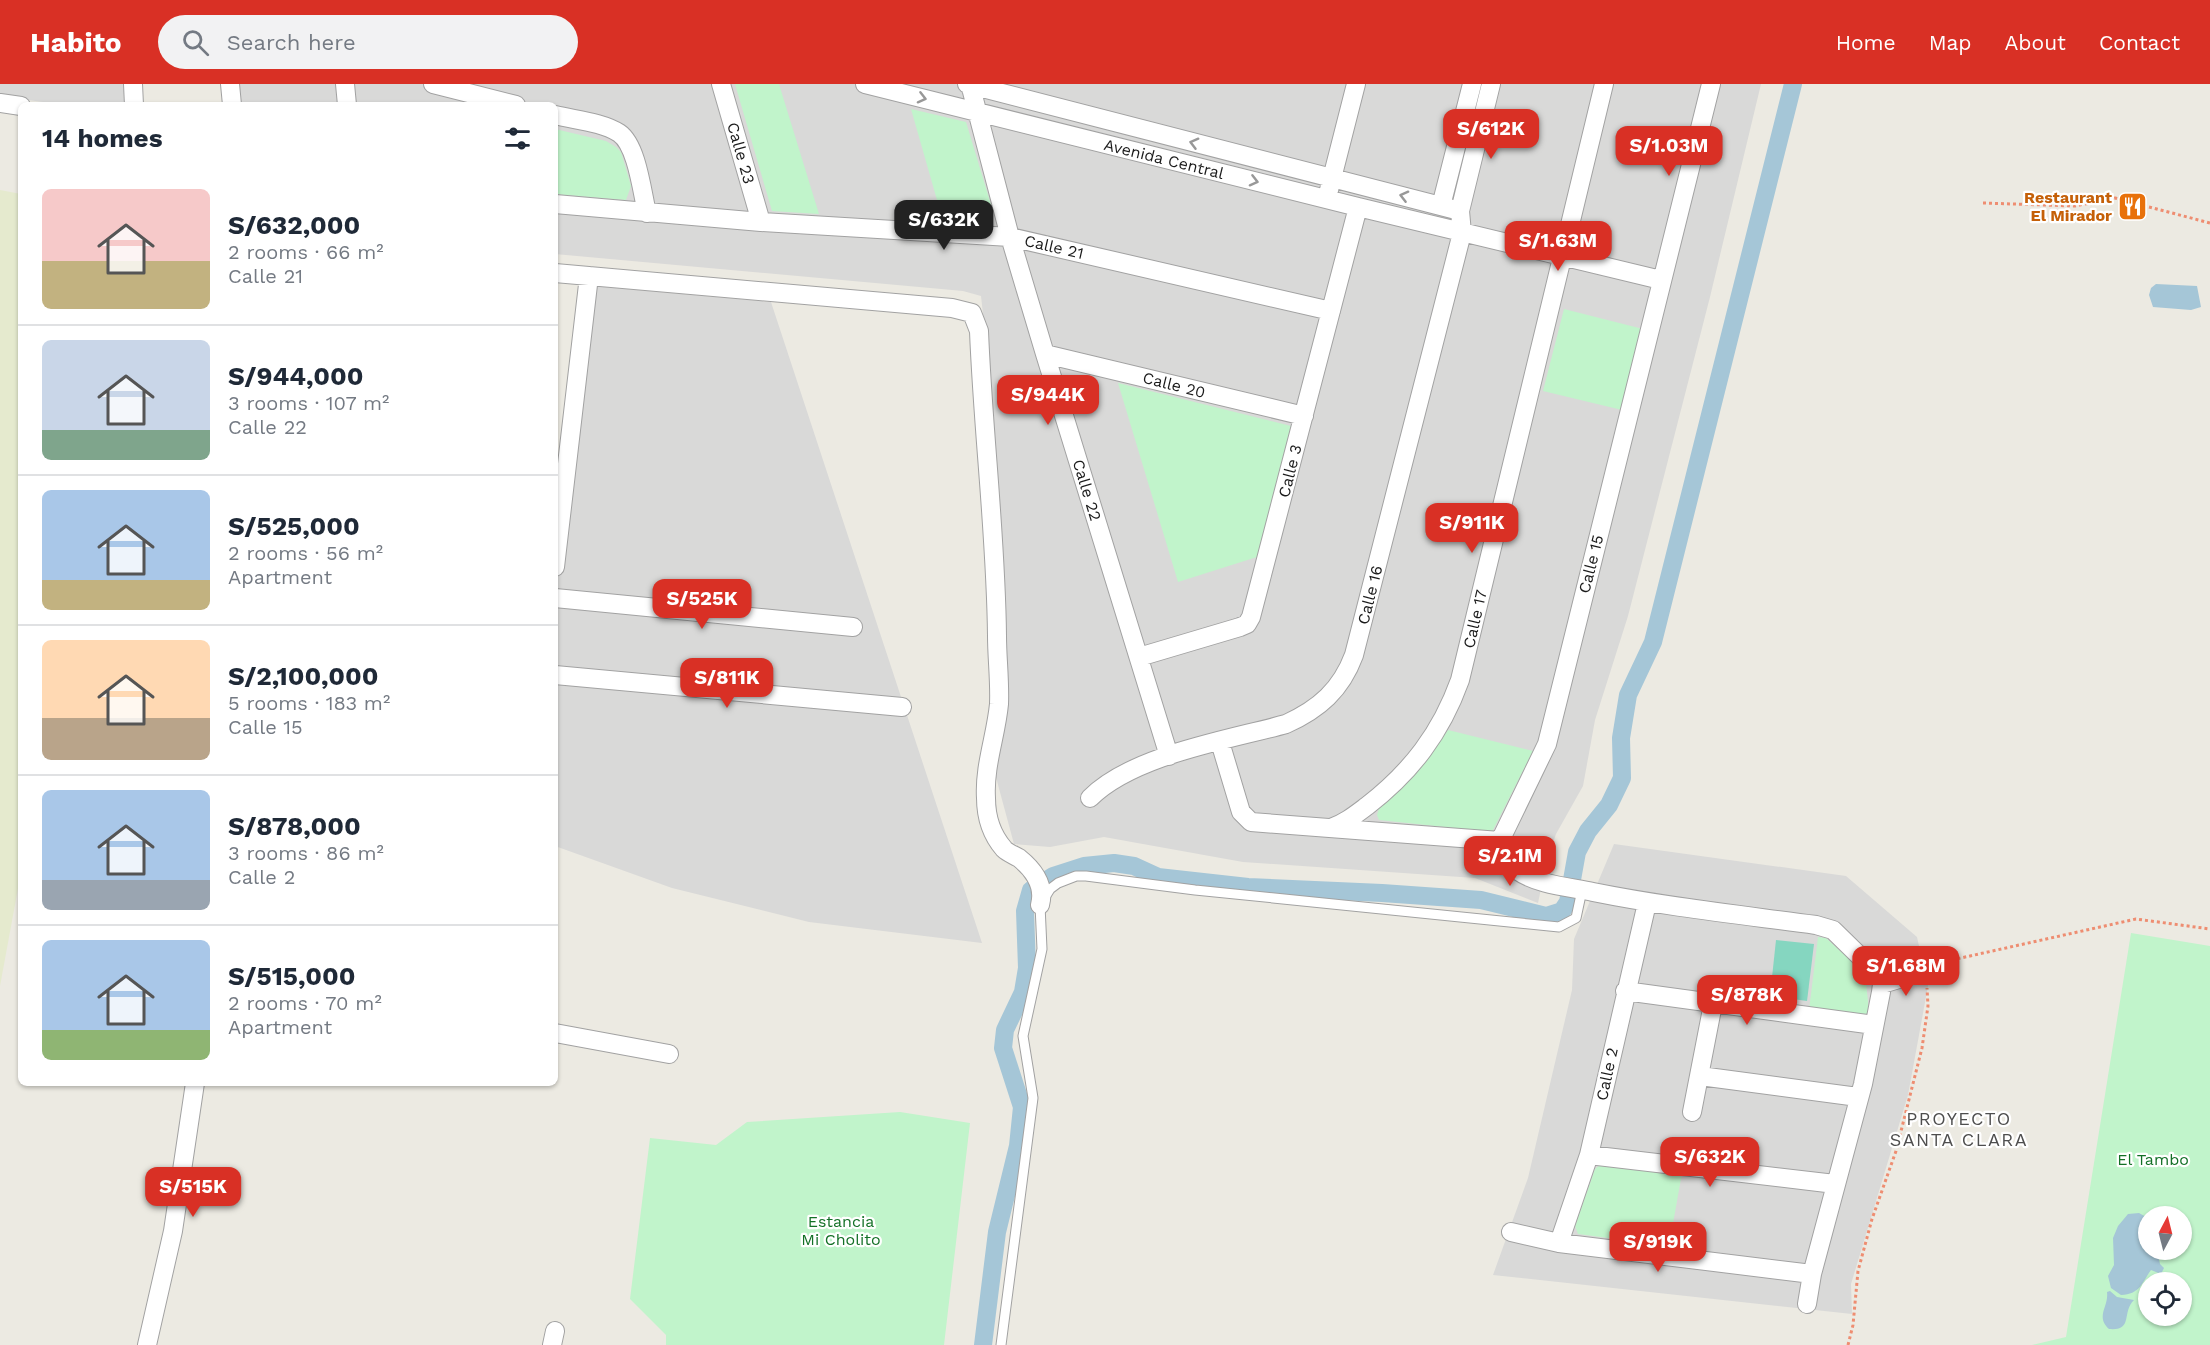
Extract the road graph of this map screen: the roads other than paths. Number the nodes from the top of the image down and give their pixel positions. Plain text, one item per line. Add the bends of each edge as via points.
1 (133, 84) edge
2 (230, 84) edge
3 (345, 84) edge
4 (433, 84) edge
5 (721, 84) edge
6 (865, 84) edge
7 (969, 84) edge
8 (1356, 84) edge
9 (1472, 84) edge
10 (1491, 84) edge
11 (1604, 84) edge
12 (1711, 84) edge
13 (134, 102) edge
14 (232, 102) edge
15 (347, 102) edge
16 (504, 102) edge
17 (0, 103) edge
18 (18, 106) edge
19 (977, 112) junction
20 (558, 116) edge
21 (1332, 178) junction
22 (1326, 199) junction
23 (558, 204) edge
24 (1442, 206) junction
25 (1358, 207) junction
26 (1460, 211) junction
27 (646, 213) junction
28 (760, 222) junction
29 (1462, 233) junction
30 (1010, 237) junction
31 (1562, 255) junction
32 (558, 273) edge
33 (589, 276) junction
34 (1661, 280) junction
35 (1331, 310) junction
36 (1045, 354) junction
37 (1304, 416) junction
38 (558, 541) edge
39 (558, 598) edge
40 (853, 627) dead end
41 (1139, 657) junction
42 (558, 675) edge
43 (902, 707) dead end
44 (1220, 742) junction
45 (1169, 756) junction
46 (1090, 798) dead end
47 (1329, 828) junction
48 (1500, 841) junction
49 (1576, 888) junction
50 (1040, 892) junction
51 (1647, 903) junction
52 (1924, 975) road end
53 (1882, 984) junction
54 (1625, 991) junction
55 (1713, 1004) junction
56 (1874, 1025) junction
57 (558, 1034) edge
58 (669, 1054) dead end
59 (1700, 1076) junction
60 (195, 1086) edge
61 (1858, 1097) junction
62 (1692, 1112) dead end
63 (1589, 1155) junction
64 (1835, 1184) junction
65 (1511, 1232) dead end
66 (1559, 1243) junction
67 (1812, 1274) junction
68 (1807, 1304) dead end
69 (147, 1345) edge
70 (1001, 1345) edge

1 - 13 street
2 - 14 street
3 - 15 street
4 - 16 street
5 - 28 street, Calle 23
6 -> 19 street, Avenida Central
7 - 19 street, Calle 22
21 -> 7 street, Avenida Central
8 - 21 street
9 - 24 street
10 - 26 street, Calle 16
11 - 31 street, Calle 17
12 - 34 street, Calle 15
17 - 18 street
19 -> 22 street, Avenida Central
19 - 30 street, Calle 22
20 - 27 street via 621,134 632,151
21 - 22 street
24 -> 21 street, Avenida Central
22 - 25 street, Avenida Central
23 - 27 street, Calle 21
24 - 26 street, Avenida Central
25 - 29 street, Avenida Central
25 - 35 street, Calle 3
26 - 29 street, Calle 16
27 - 28 street, Calle 21
28 - 30 street, Calle 21
29 - 31 street, Avenida Central
29 - 44 street, Calle 16 via 1347,674 1335,691 1309,713 1286,724
30 - 35 street, Calle 21
30 - 36 street, Calle 22
31 - 34 street, Avenida Central
31 - 47 street, Calle 17 via 1455,695 1432,740 1400,778 1354,816
32 - 33 street
33 - 38 street
33 - 50 street via 952,308 972,313 979,331 996,583 999,704 985,779 987,814 1005,851 1030,869
34 - 48 street, Calle 15 via 1547,744
35 - 37 street, Calle 3
36 - 37 street, Calle 20
36 - 41 street, Calle 22
37 - 41 street, Calle 3 via 1254,612 1247,624
39 - 40 street
41 - 45 street, Calle 22
42 - 43 street
44 - 45 street, Calle 16
44 - 47 street via 1238,804 1247,820
45 - 46 street, Calle 16 via 1117,777
47 - 48 street
48 - 49 street via 1504,855 1518,872
49 - 50 lane via 1576,918 1559,927 1195,891 1086,876 1076,876
49 - 51 street
50 - 70 lane via 1042,949 1023,1036 1033,1098
51 - 53 street via 1833,930 1871,966
51 - 54 street, Calle 2
52 - 53 street
53 - 56 street
54 - 55 street
54 - 63 street, Calle 2
55 - 56 street
55 - 59 street
56 - 61 street
57 - 58 street
59 - 61 street
59 - 62 street
60 - 69 street via 173,1231
61 - 64 street
63 - 64 street
63 - 66 street, Calle 2
64 - 67 street
65 - 66 street
66 - 67 street
67 - 68 street

